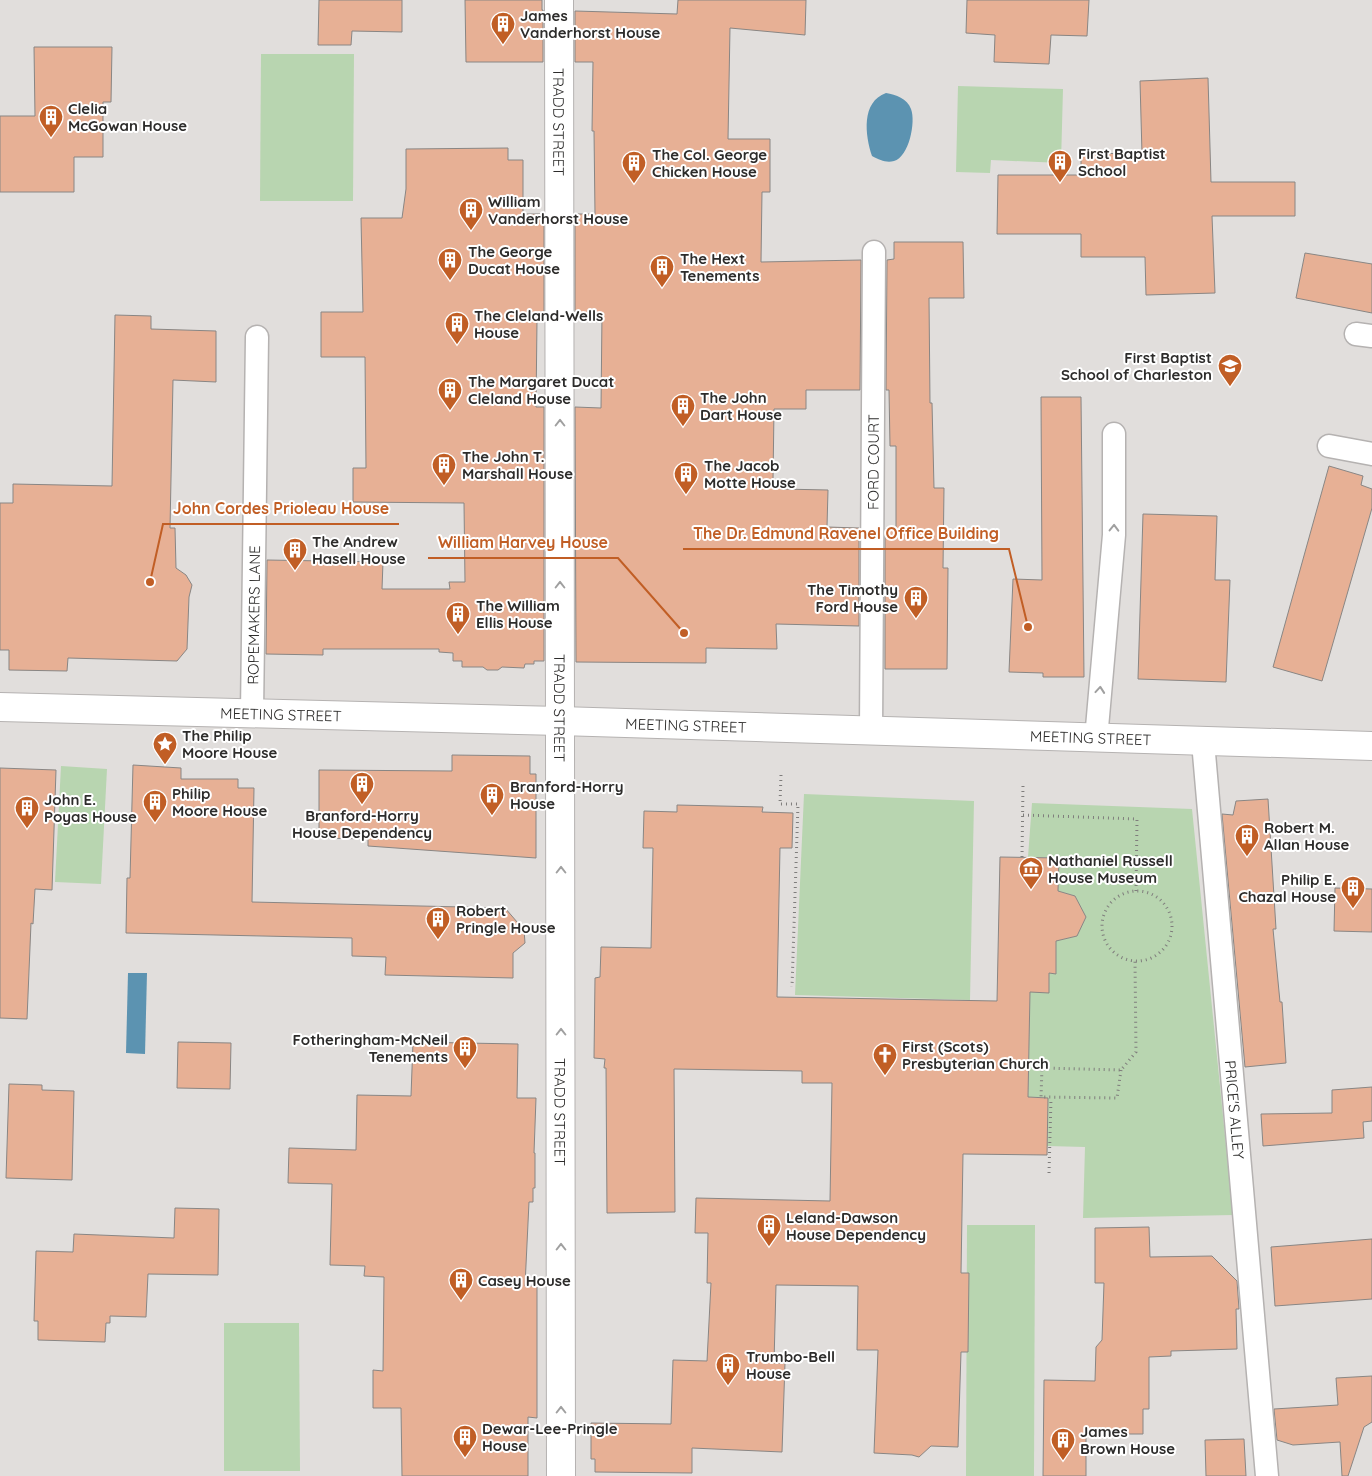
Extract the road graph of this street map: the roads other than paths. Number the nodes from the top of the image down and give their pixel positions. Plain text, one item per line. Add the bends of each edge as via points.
1 (560, 0) edge
2 (874, 252) dead end
3 (257, 337) dead end
4 (1114, 434) dead end
5 (1329, 446) dead end
6 (1372, 454) edge
7 (0, 707) edge
8 (252, 713) junction
9 (560, 721) junction
10 (871, 732) junction
11 (1096, 739) junction
12 (1370, 741) edge
13 (1203, 742) junction
14 (561, 1476) edge
15 (1267, 1476) edge

9 -> 1 street, TRADD STREET
2 - 10 lane, FORD COURT
3 - 8 lane, ROPEMAKERS LANE
11 -> 4 lane via 1114,535
5 - 6 lane
7 - 8 street, MEETING STREET
8 - 9 street, MEETING STREET
9 - 10 street, MEETING STREET
14 -> 9 street, TRADD STREET
10 - 11 street, MEETING STREET
11 - 13 street, MEETING STREET
12 - 13 street, MEETING STREET
13 - 15 lane, PRICE'S ALLEY

